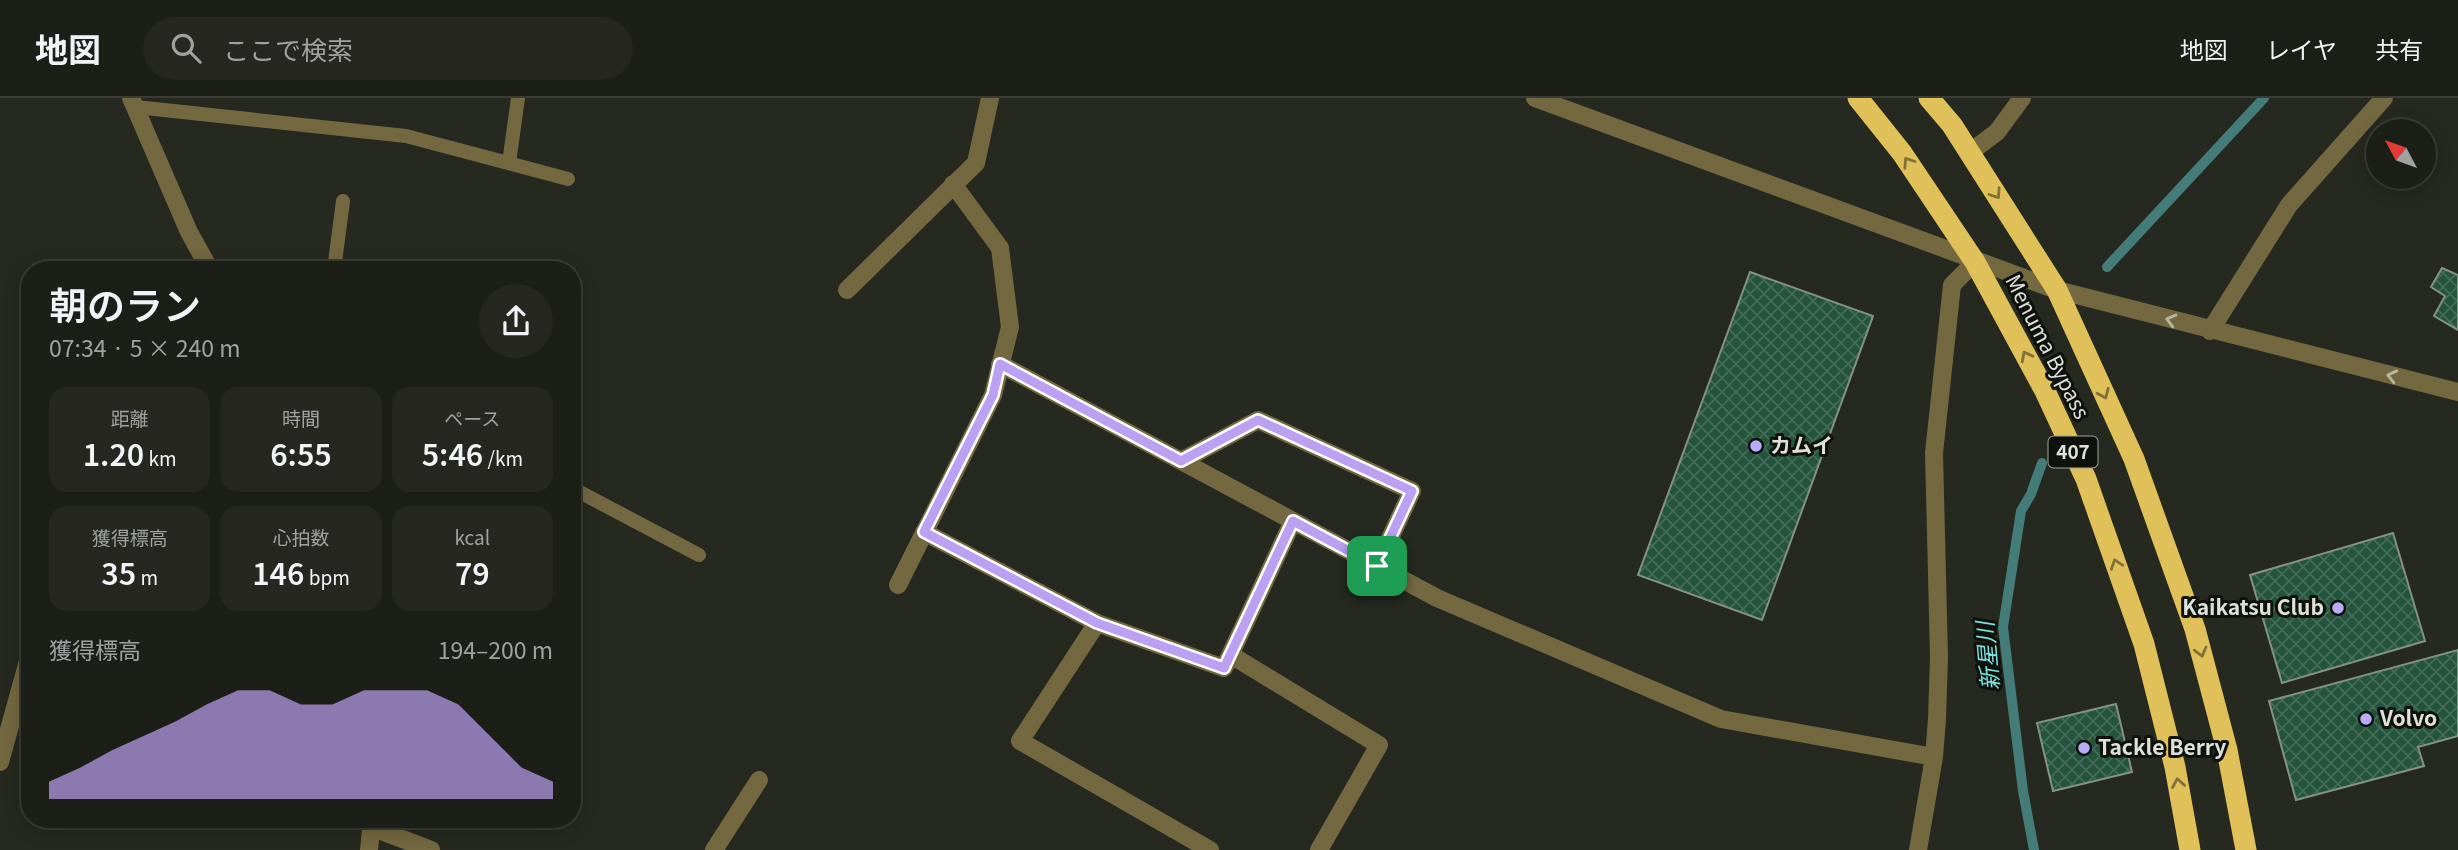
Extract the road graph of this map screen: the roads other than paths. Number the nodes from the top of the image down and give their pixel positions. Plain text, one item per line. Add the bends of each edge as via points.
1 (518, 98) edge
2 (990, 98) edge
3 (1535, 98) edge
4 (1858, 98) edge
5 (1929, 98) edge
6 (2022, 98) edge
7 (2384, 98) edge
8 (133, 103) edge
9 (1969, 153) junction
10 (509, 163) junction
11 (568, 179) dead end
12 (953, 184) junction
13 (343, 201) dead end
14 (205, 261) edge
15 (335, 261) edge
16 (1975, 262) junction
17 (847, 290) dead end
18 (2057, 290) junction
19 (2210, 331) junction
20 (1000, 364) junction
21 (2458, 392) edge
22 (1181, 461) junction
23 (581, 493) edge
24 (1293, 521) junction
25 (924, 532) junction
26 (699, 555) dead end
27 (1377, 566) junction
28 (898, 585) dead end
29 (1097, 623) junction
30 (1231, 654) junction
31 (21, 686) edge
32 (1934, 757) junction
33 (0, 762) edge
34 (759, 780) dead end
35 (371, 828) edge
36 (383, 828) edge
37 (369, 850) edge
38 (431, 850) edge
39 (713, 850) edge
40 (1210, 850) edge
41 (1319, 850) edge
42 (1918, 850) edge
43 (2190, 850) edge
44 (2246, 850) edge

1 - 10 lane
2 - 12 street via 976,163
3 - 16 street
16 -> 4 highway, Menuma Bypass / 407 via 1902,153
5 - 9 highway, Menuma Bypass / 407
6 - 9 street via 1997,132
7 - 19 street via 2289,205
8 - 10 lane via 406,136
8 - 14 street
9 -> 18 highway, Menuma Bypass / 407
10 - 11 lane
12 - 17 street
12 - 20 street via 1000,248 1010,327
13 - 15 lane
16 - 18 street
16 - 32 street via 1952,285 1934,453 1939,657
43 -> 16 highway, Menuma Bypass / 407 via 2144,644 2086,479 2045,391
19 -> 18 street
18 -> 44 highway, Menuma Bypass / 407 via 2134,459 2195,629 2227,750
21 -> 19 street
20 - 22 street
20 - 25 street via 993,395
22 - 24 street
22 - 27 street via 1258,420 1412,491
23 - 26 lane
24 - 27 street
24 - 30 street
25 - 28 street
25 - 29 street
27 - 32 street via 1437,598 1721,719
29 - 30 street via 1224,668
29 - 40 street via 1020,741
30 - 41 street via 1379,745
31 - 33 street
32 - 42 street
34 - 39 street
35 - 37 street
36 - 38 street

